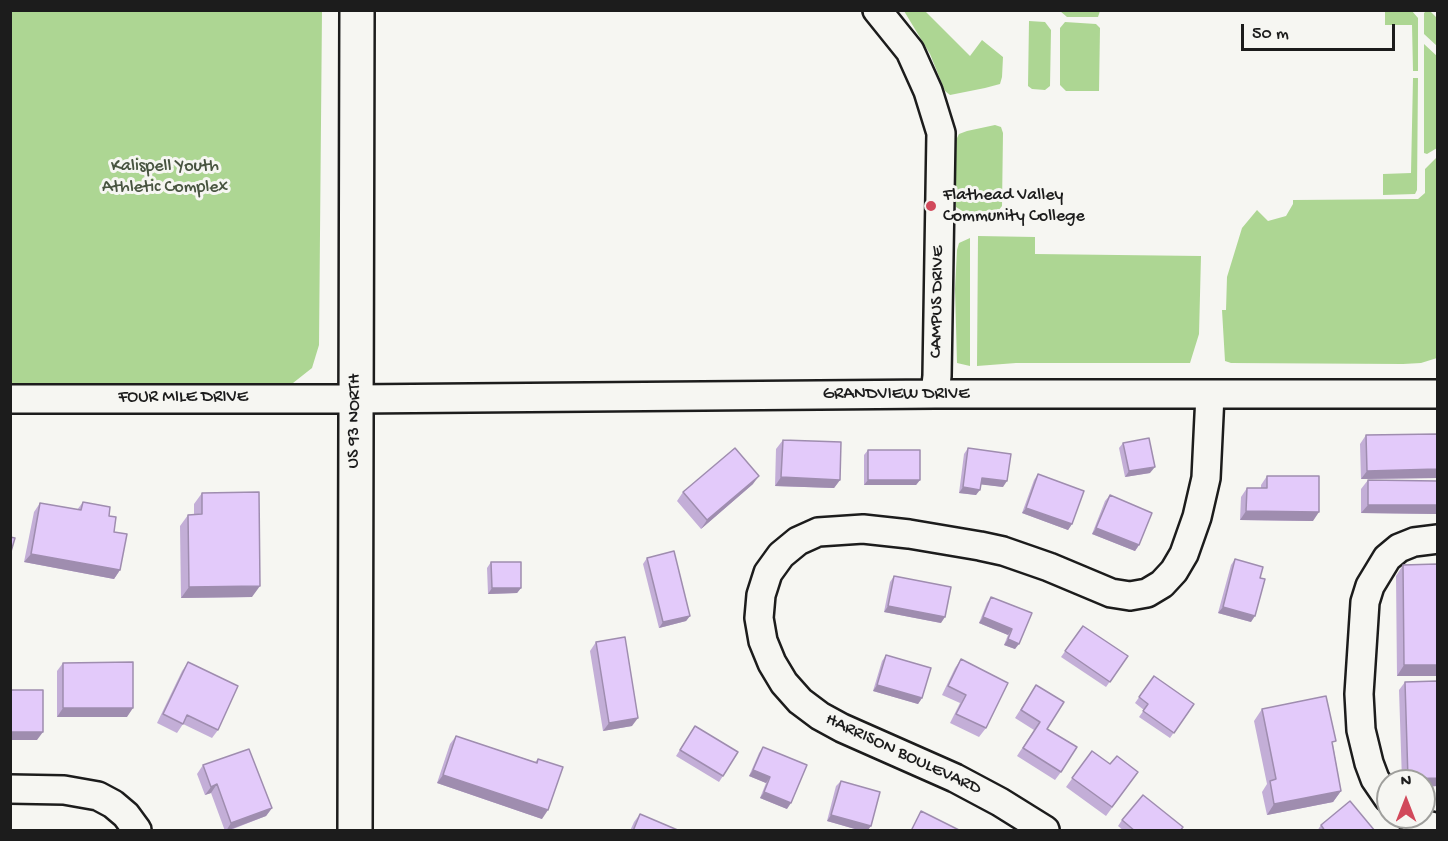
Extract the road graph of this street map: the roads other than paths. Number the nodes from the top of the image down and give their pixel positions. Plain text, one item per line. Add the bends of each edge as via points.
1 (357, 10) edge
2 (877, 10) edge
3 (935, 394) junction
4 (1437, 394) edge
5 (1210, 395) junction
6 (10, 399) edge
7 (355, 399) junction
8 (1437, 539) edge
9 (1376, 780) edge
10 (10, 789) edge
11 (137, 831) edge
12 (355, 831) edge
13 (1046, 831) edge

1 - 7 main road, US 93 NORTH
2 - 3 street, CAMPUS DRIVE via 910,51 928,90 940,133
3 - 5 street, GRANDVIEW DRIVE
3 - 7 street, GRANDVIEW DRIVE
4 - 5 street, GRANDVIEW DRIVE
5 - 13 street, HARRISON BOULEVARD via 1206,478 1197,517 1174,571 1147,593 1111,594 1003,551 863,529 818,532 798,541 768,573 759,618 763,641 784,683 801,701 842,728 955,778
6 - 7 street, FOUR MILE DRIVE
7 - 12 main road, US 93 NORTH
8 - 9 street via 1414,542 1387,558 1365,602 1359,694 1361,729
10 - 11 street via 64,790 98,796 126,815

